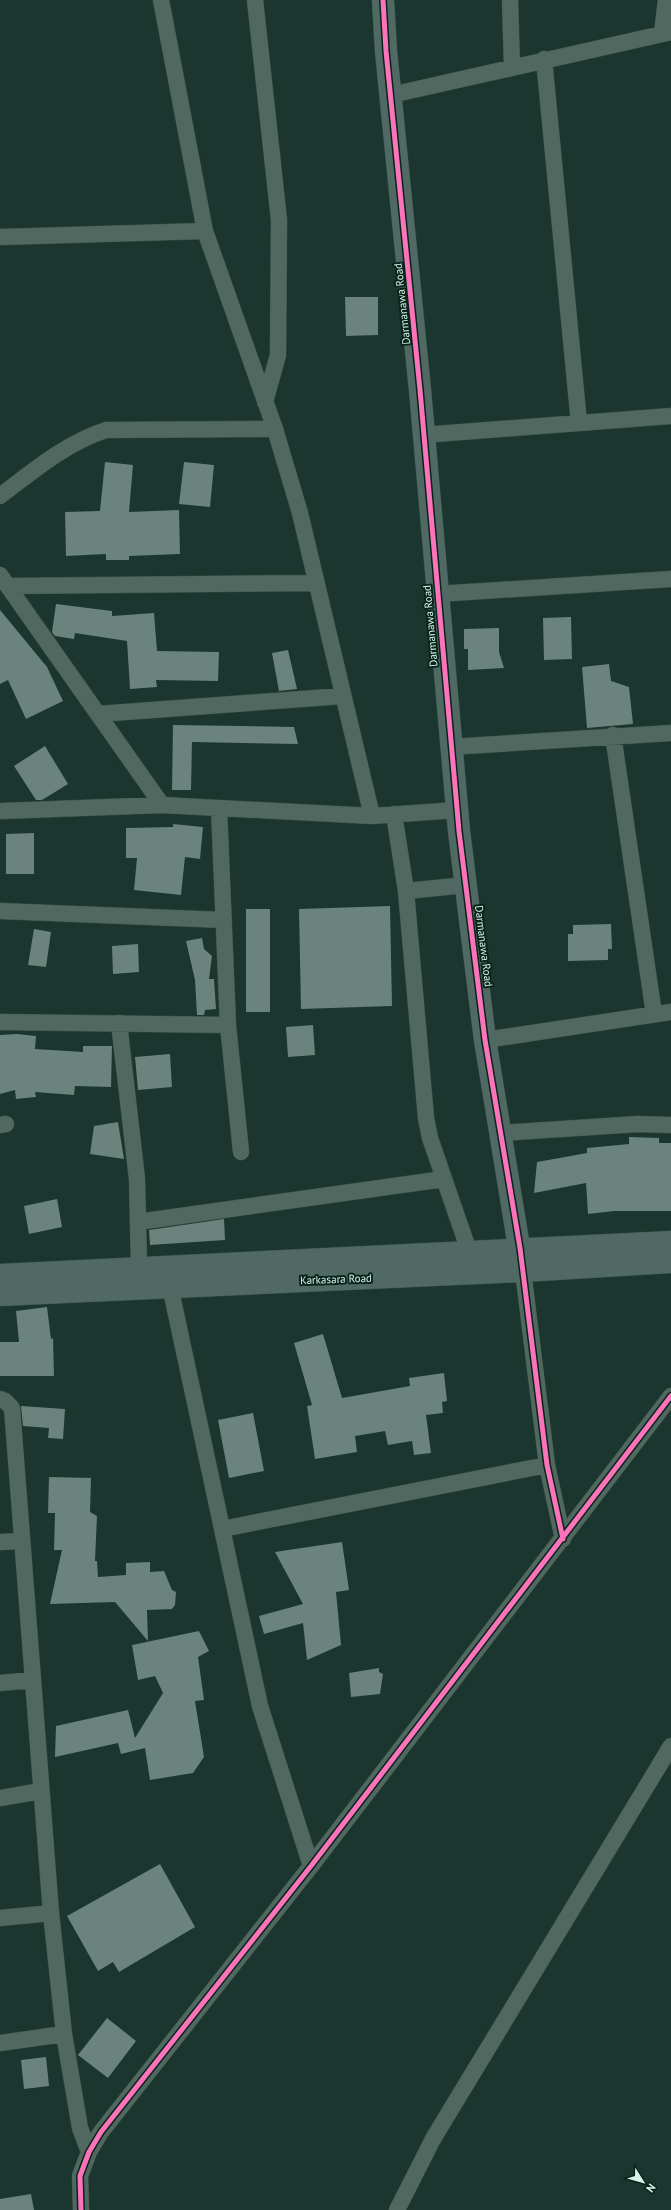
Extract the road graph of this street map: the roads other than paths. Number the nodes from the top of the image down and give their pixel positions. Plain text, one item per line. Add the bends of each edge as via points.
1 (161, 0) edge
2 (254, 0) edge
3 (383, 0) edge
4 (510, 0) edge
5 (666, 0) edge
6 (666, 33) edge
7 (544, 60) junction
8 (512, 66) junction
9 (391, 95) junction
10 (205, 231) junction
11 (0, 237) edge
12 (265, 402) junction
13 (671, 416) edge
14 (579, 423) junction
15 (275, 429) junction
16 (423, 435) junction
17 (0, 496) edge
18 (671, 579) edge
19 (4, 580) edge
20 (316, 583) junction
21 (437, 594) junction
22 (343, 696) junction
23 (98, 714) junction
24 (671, 732) edge
25 (613, 735) junction
26 (450, 747) junction
27 (162, 805) junction
28 (219, 808) junction
29 (1, 810) edge
30 (457, 810) junction
31 (394, 814) junction
32 (372, 816) junction
33 (466, 885) junction
34 (406, 890) junction
35 (0, 910) edge
36 (224, 920) junction
37 (671, 1012) edge
38 (654, 1014) junction
39 (0, 1022) edge
40 (119, 1024) junction
41 (228, 1025) junction
42 (485, 1040) junction
43 (671, 1125) edge
44 (501, 1133) junction
45 (241, 1152) dead end
46 (444, 1180) junction
47 (138, 1222) junction
48 (671, 1242) edge
49 (520, 1248) junction
50 (469, 1251) junction
51 (671, 1262) edge
52 (139, 1268) junction
53 (523, 1272) junction
54 (0, 1275) edge
55 (170, 1286) junction
56 (0, 1295) edge
57 (671, 1396) edge
58 (0, 1399) edge
59 (547, 1465) junction
60 (222, 1529) junction
61 (563, 1539) junction
62 (22, 1541) junction
63 (0, 1542) edge
64 (32, 1680) junction
65 (0, 1683) edge
66 (671, 1746) edge
67 (41, 1791) junction
68 (0, 1798) edge
69 (311, 1866) junction
70 (51, 1913) junction
71 (0, 1918) edge
72 (64, 2034) junction
73 (0, 2043) edge
74 (89, 2152) junction
75 (82, 2210) edge
76 (397, 2210) edge

1 - 10 street
2 - 12 street via 279,220 278,356
3 - 9 main road, Darmanawa Road
4 - 8 street
5 - 6 street
6 - 7 street
7 - 8 street
7 - 14 street
8 - 9 street
9 - 16 main road, Darmanawa Road
10 - 11 street
10 - 12 street
12 - 15 street
13 - 14 street
14 - 16 street
15 - 17 street via 106,430 89,435 60,452
15 - 20 street via 300,513
16 - 21 main road, Darmanawa Road
18 - 21 street
19 - 20 street
19 - 23 street
20 - 22 street
21 - 26 main road, Darmanawa Road
22 - 23 street
22 - 32 street
23 - 27 street
24 - 25 street
25 - 26 street
25 - 38 street
26 - 30 main road, Darmanawa Road
27 - 28 street
27 - 29 street
28 - 32 street
28 - 36 street
30 - 31 street
30 - 33 main road, Darmanawa Road
31 - 32 street
31 - 34 street
33 - 34 street
33 - 42 main road, Darmanawa Road
34 - 46 street via 426,1118
35 - 36 street
36 - 41 street
37 - 38 street
38 - 42 street
39 - 40 street
40 - 41 street
40 - 47 street via 137,1179
41 - 45 street
42 - 44 main road, Darmanawa Road
43 - 44 street via 638,1124
44 - 49 main road, Darmanawa Road
46 - 47 street
46 - 50 street
47 - 52 street
48 - 49 main road, Karkasara Road
49 - 50 main road, Karkasara Road
49 - 53 main road, Darmanawa Road
50 - 52 main road, Karkasara Road
51 - 53 main road, Karkasara Road
52 - 54 main road, Karkasara Road
53 - 55 main road, Karkasara Road
53 - 59 street
55 - 56 main road, Karkasara Road
55 - 60 street
57 - 61 street
58 - 62 street via 12,1408
59 - 60 street
59 - 61 street
60 - 69 street via 260,1706
61 - 69 street
62 - 63 street
62 - 64 street
64 - 65 street
64 - 67 street
66 - 76 street via 433,2139
67 - 68 street
67 - 70 street
69 - 74 street via 101,2132
70 - 71 street
70 - 72 street
72 - 73 street
72 - 74 street via 80,2128
74 - 75 street via 80,2176

